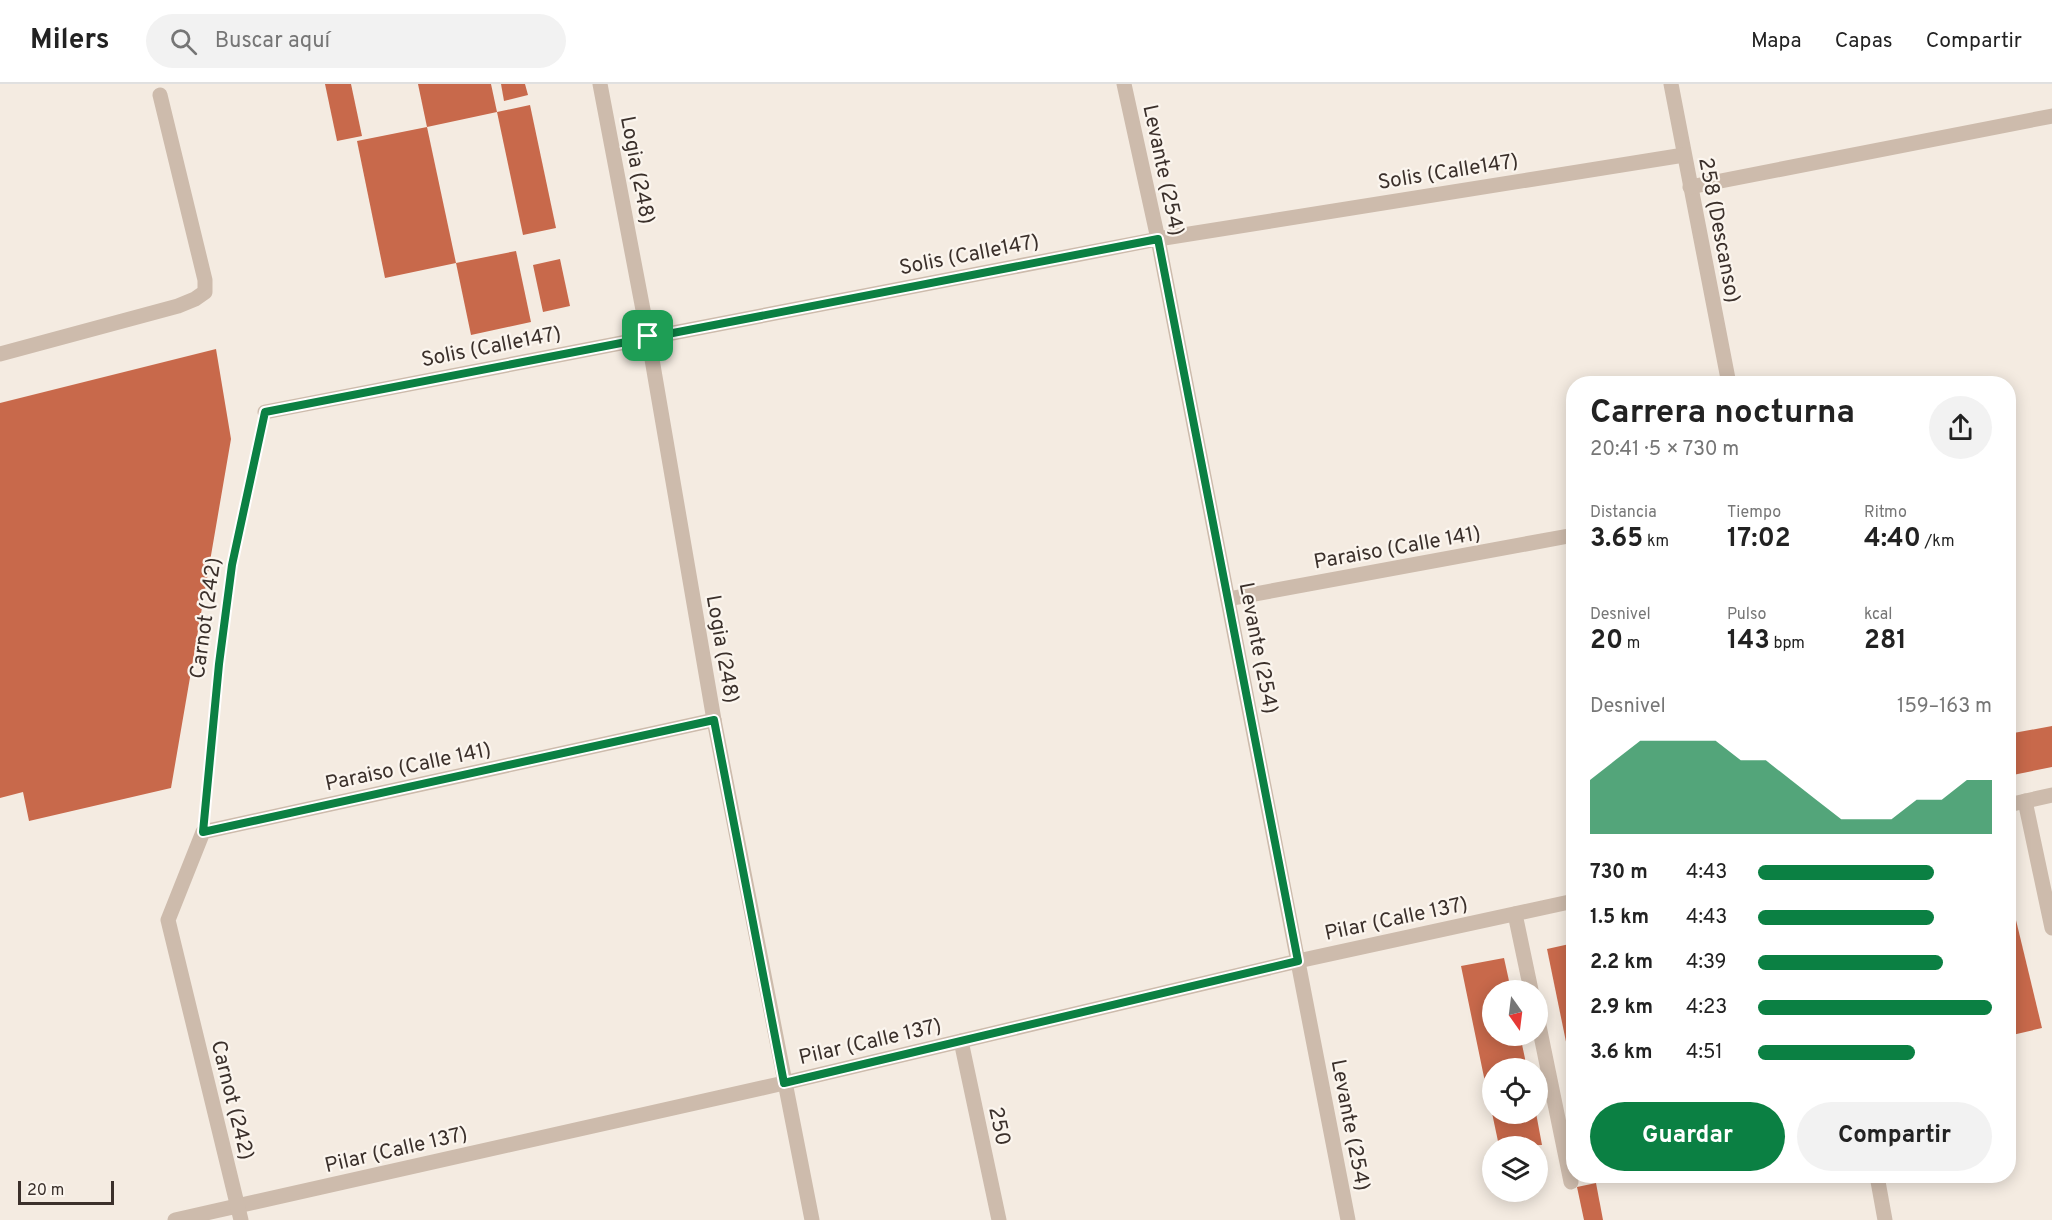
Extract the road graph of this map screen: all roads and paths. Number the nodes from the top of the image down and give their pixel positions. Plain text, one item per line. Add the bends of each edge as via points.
1 (600, 84) edge
2 (1124, 84) edge
3 (1671, 84) edge
4 (160, 95) dead end
5 (2052, 116) edge
6 (1684, 155) junction
7 (1690, 187) junction
8 (1158, 239) junction
9 (648, 336) junction
10 (0, 354) edge
11 (1727, 376) edge
12 (265, 412) joint
13 (1566, 537) edge
14 (1228, 599) junction
15 (714, 720) junction
16 (2052, 795) edge
17 (2025, 801) junction
18 (2016, 803) edge
19 (203, 832) junction
20 (1566, 903) edge
21 (1515, 914) junction
22 (2052, 928) edge
23 (1298, 961) junction
24 (1529, 980) edge
25 (961, 1041) junction
26 (1543, 1046) edge
27 (784, 1083) junction
28 (1566, 1158) edge
29 (1878, 1183) edge
30 (239, 1213) edge
31 (176, 1220) edge
32 (812, 1220) edge
33 (999, 1220) edge
34 (1348, 1220) edge
35 (1885, 1220) edge

1 - 9 street, Logia (248)
2 - 8 street, Levante (254)
3 - 6 street, 258 (Descanso)
4 - 10 street via 205,292 178,306
5 - 7 street
6 - 7 street, 258 (Descanso)
6 - 8 street, Solis (Calle147)
7 - 11 street, 258 (Descanso)
8 - 9 street, Solis (Calle147)
8 - 14 street, Levante (254)
9 - 12 street, Solis (Calle147)
9 - 15 street, Logia (248)
12 - 19 path, Carnot (242) via 232,565
13 - 14 street, Paraiso (Calle 141)
14 - 23 street, Levante (254)
15 - 19 street, Paraiso (Calle 141)
15 - 27 street, Logia (248)
16 - 17 street
17 - 18 street
17 - 22 street
19 - 30 street, Carnot (242) via 168,921
20 - 21 street, Pilar (Calle 137)
21 - 23 street, Pilar (Calle 137)
21 - 24 street
23 - 25 street, Pilar (Calle 137)
23 - 34 street, Levante (254)
25 - 27 street, Pilar (Calle 137)
25 - 33 street, 250
26 - 28 street
27 - 30 street, Pilar (Calle 137)
27 - 32 street, Logia (248)
29 - 35 street
30 - 31 street, Pilar (Calle 137)

